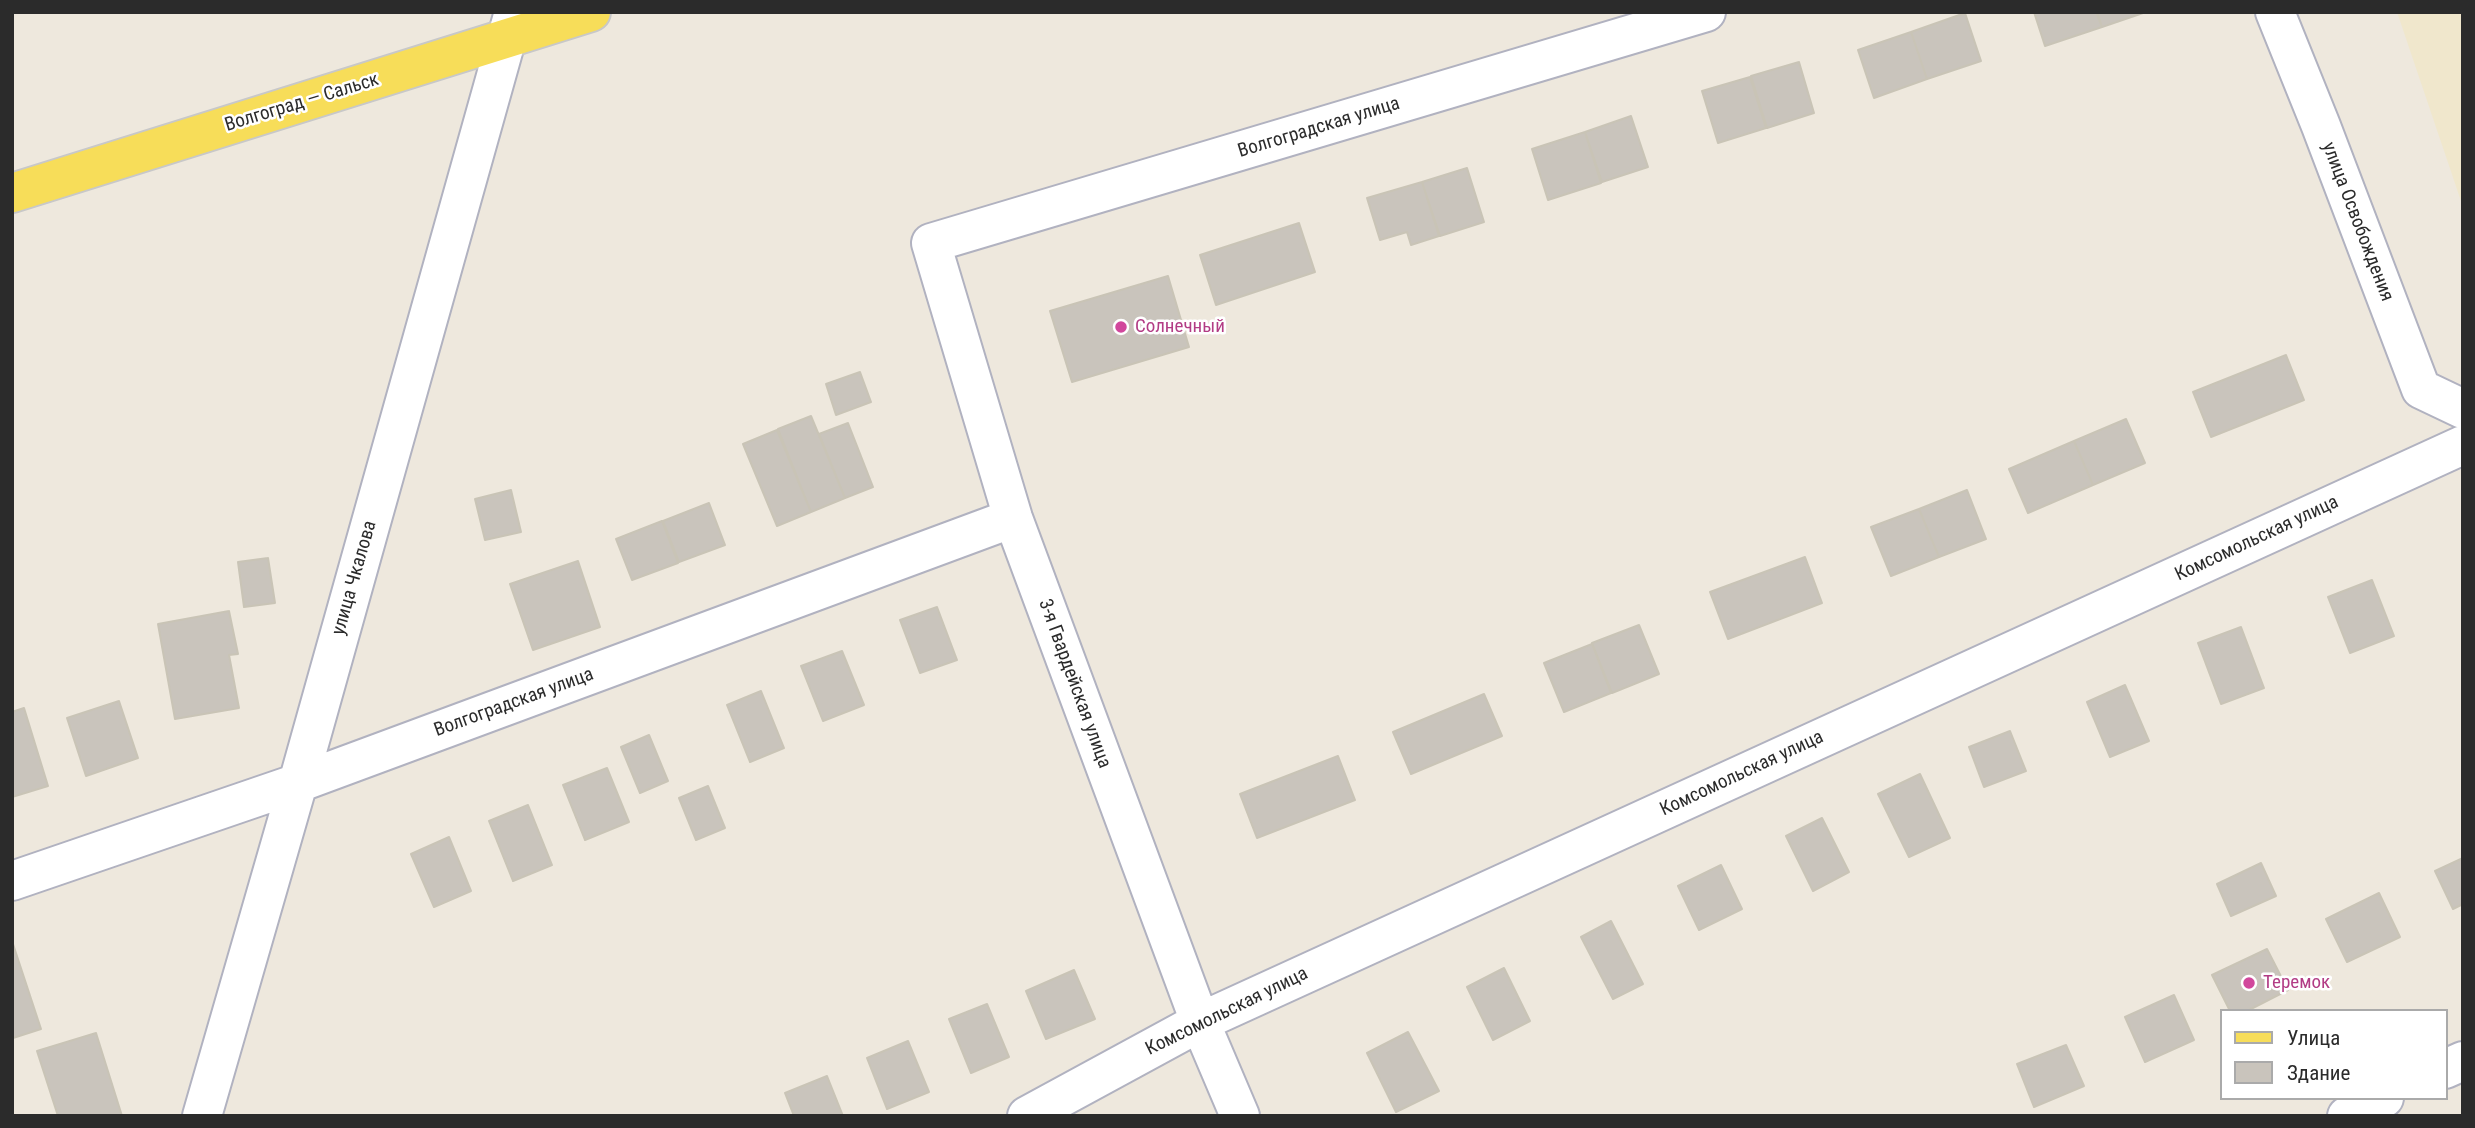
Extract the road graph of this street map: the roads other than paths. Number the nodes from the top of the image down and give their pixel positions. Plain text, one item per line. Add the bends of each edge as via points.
1 (591, 12) edge
2 (1706, 12) edge
3 (2275, 12) edge
4 (510, 26) edge
5 (12, 193) edge
6 (932, 243) joint
7 (2463, 409) edge
8 (2463, 445) edge
9 (1013, 518) junction
10 (298, 783) junction
11 (12, 881) edge
12 (1200, 1022) junction
13 (2463, 1061) edge
14 (2447, 1068) edge
15 (2380, 1100) edge
16 (202, 1116) edge
17 (1027, 1116) edge
18 (1240, 1116) edge
19 (2347, 1116) edge

1 - 4 main road, Волгоград — Сальск
2 - 6 street, Волгоградская улица
3 - 7 street, улица Освобождения via 2421,389
4 - 5 main road, Волгоград — Сальск
4 - 10 street, улица Чкалова
6 - 9 street, 3-я Гвардейская улица
8 - 12 street, Комсомольская улица
9 - 10 street, Волгоградская улица
9 - 12 street, 3-я Гвардейская улица
10 - 11 street, Волгоградская улица
10 - 16 street, улица Чкалова
12 - 17 street, Комсомольская улица
12 - 18 street, 3-я Гвардейская улица
13 - 14 street
15 - 19 street

